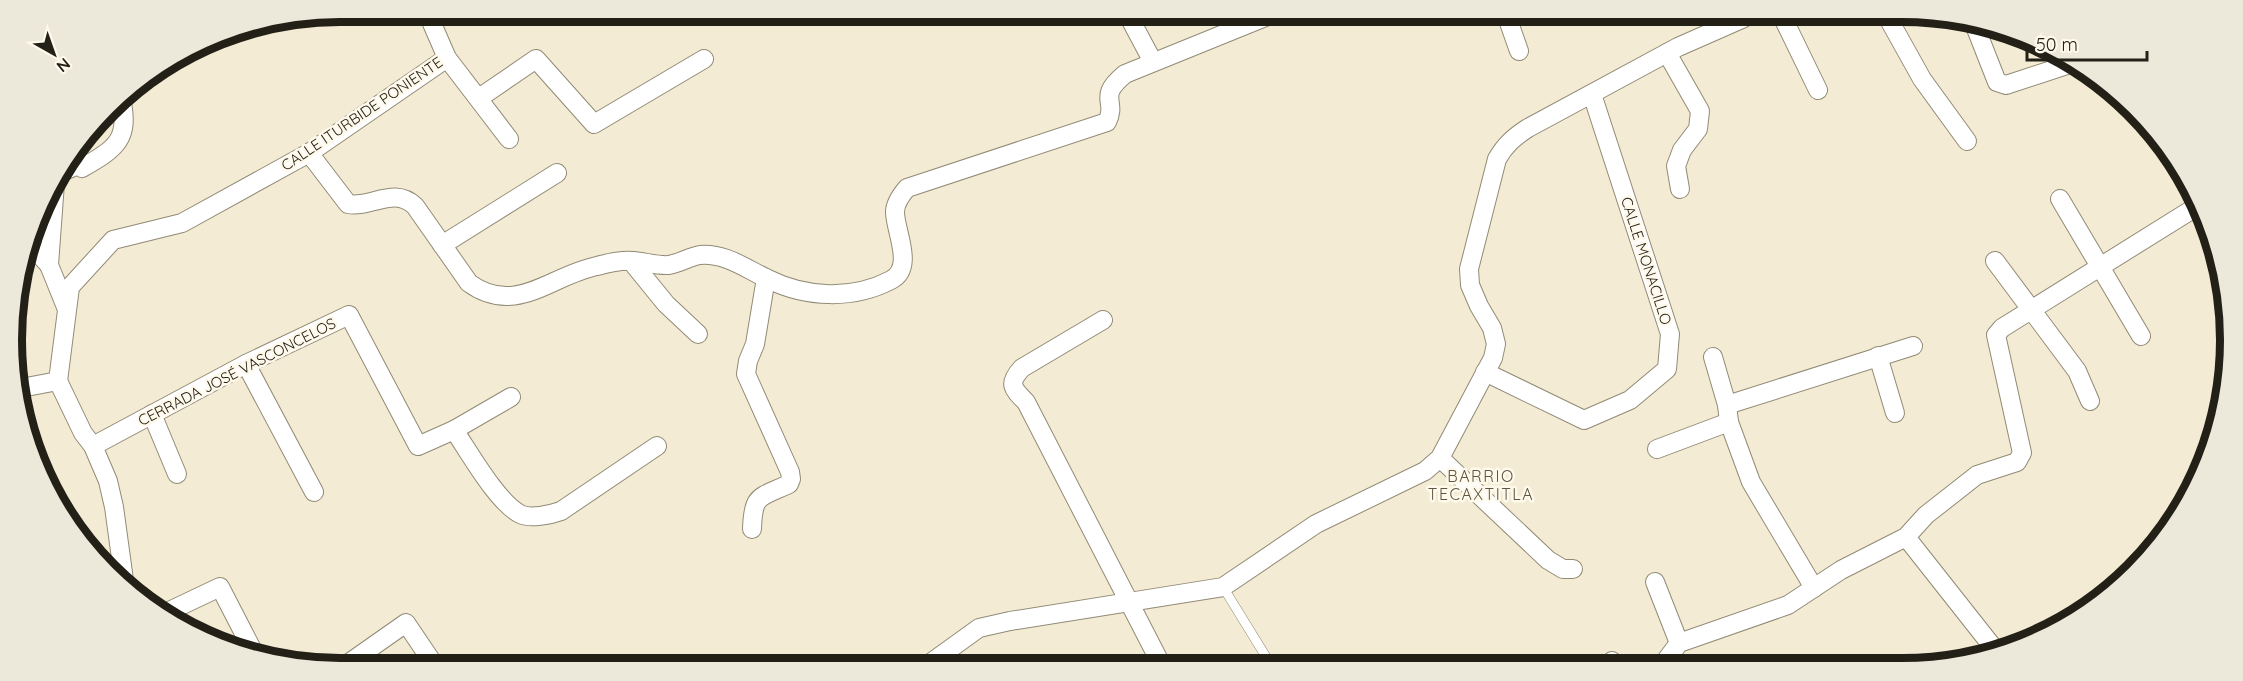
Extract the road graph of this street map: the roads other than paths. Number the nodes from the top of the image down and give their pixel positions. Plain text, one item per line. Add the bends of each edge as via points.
1 (431, 22) edge
2 (1132, 22) edge
3 (1253, 22) edge
4 (1509, 22) edge
5 (1735, 22) edge
6 (1785, 22) edge
7 (1890, 22) edge
8 (1977, 31) edge
9 (1520, 51) dead end
10 (1667, 53) junction
11 (447, 58) junction
12 (704, 58) dead end
13 (1153, 62) junction
14 (2064, 66) edge
15 (1818, 90) dead end
16 (1592, 94) junction
17 (479, 98) junction
18 (123, 109) edge
19 (508, 139) dead end
20 (1967, 141) dead end
21 (309, 153) junction
22 (76, 164) edge
23 (557, 173) dead end
24 (1680, 189) dead end
25 (2060, 199) dead end
26 (53, 204) edge
27 (2192, 209) edge
28 (442, 245) junction
29 (35, 250) edge
30 (631, 261) junction
31 (1995, 261) dead end
32 (49, 265) junction
33 (2099, 267) junction
34 (766, 278) junction
35 (66, 308) junction
36 (2031, 309) junction
37 (1103, 320) dead end
38 (698, 334) dead end
39 (2141, 336) dead end
40 (1913, 346) dead end
41 (1878, 356) junction
42 (1713, 357) dead end
43 (246, 364) junction
44 (1485, 372) junction
45 (58, 381) junction
46 (26, 387) edge
47 (511, 398) dead end
48 (2090, 401) dead end
49 (1728, 413) junction
50 (1895, 413) dead end
51 (152, 414) junction
52 (454, 430) junction
53 (93, 446) junction
54 (657, 446) dead end
55 (1657, 449) dead end
56 (1440, 458) junction
57 (177, 474) dead end
58 (314, 492) dead end
59 (752, 529) dead end
60 (1906, 537) junction
61 (1573, 569) dead end
62 (123, 572) edge
63 (1655, 582) dead end
64 (1223, 587) junction
65 (1814, 588) junction
66 (1129, 602) junction
67 (172, 610) edge
68 (1678, 643) junction
69 (250, 646) edge
70 (1992, 646) edge
71 (356, 658) edge
72 (430, 658) edge
73 (937, 658) edge
74 (1158, 658) edge
75 (1267, 658) edge
76 (1668, 658) edge

1 - 11 street, CALLE ITURBIDE PONIENTE
2 - 13 street
3 - 13 street
4 - 9 street
5 - 10 street
6 - 15 street
7 - 20 street via 1922,79
8 - 14 street via 1997,82 2006,85
10 - 16 street
10 - 24 street via 1700,111 1698,129 1682,150 1676,166
11 - 17 street
11 - 21 street, CALLE ITURBIDE PONIENTE
12 - 17 street via 594,124 536,59
13 - 34 street via 1125,74 1112,86 1107,122 907,188 895,211 903,256 901,270 894,279 853,292 820,295 787,288
16 - 44 street via 1514,136 1497,159 1469,269 1470,285 1496,344
16 - 44 street, CALLE MONACILLO via 1670,334 1667,369 1630,400 1584,420
17 - 19 street
18 - 22 street via 123,134 112,150
21 - 28 street via 348,204 406,198
21 - 35 street, CALLE ITURBIDE PONIENTE via 182,223 113,240 70,287
23 - 28 street
25 - 33 street
26 - 32 street
27 - 33 street
28 - 30 street via 469,283 490,294 508,297 593,267
29 - 32 street
30 - 34 street via 669,265 699,255 714,256
30 - 38 street via 666,304
31 - 36 street
32 - 35 street
33 - 36 street
33 - 39 street
34 - 59 street via 746,374 791,479 789,484 758,499
35 - 45 street, CALLE ITURBIDE PONIENTE
36 - 48 street via 2077,371
36 - 60 street via 1996,335 2022,453 2017,462 1977,475 1926,515
37 - 66 street via 1022,368 1012,383 1026,402
40 - 41 street
41 - 49 street
41 - 50 street
42 - 49 street
43 - 51 street, CERRADA JOSÉ VASCONCELOS
43 - 52 street, CERRADA JOSÉ VASCONCELOS via 349,315 418,446
43 - 58 street
44 - 56 street
45 - 46 street
45 - 53 street
47 - 52 street, CERRADA JOSÉ VASCONCELOS
49 - 55 street
49 - 65 street via 1751,482
51 - 53 street, CERRADA JOSÉ VASCONCELOS
51 - 57 street
52 - 54 street via 500,497 521,514 550,515 561,511
53 - 62 street via 110,490
56 - 61 street via 1548,560 1563,569
56 - 64 street via 1425,471 1316,524
60 - 65 street
60 - 70 street
63 - 68 street
64 - 66 street
64 - 75 lane
65 - 68 street via 1788,605
66 - 73 street via 979,628
66 - 74 street
67 - 69 street via 220,587
68 - 76 street
71 - 72 street via 406,623

